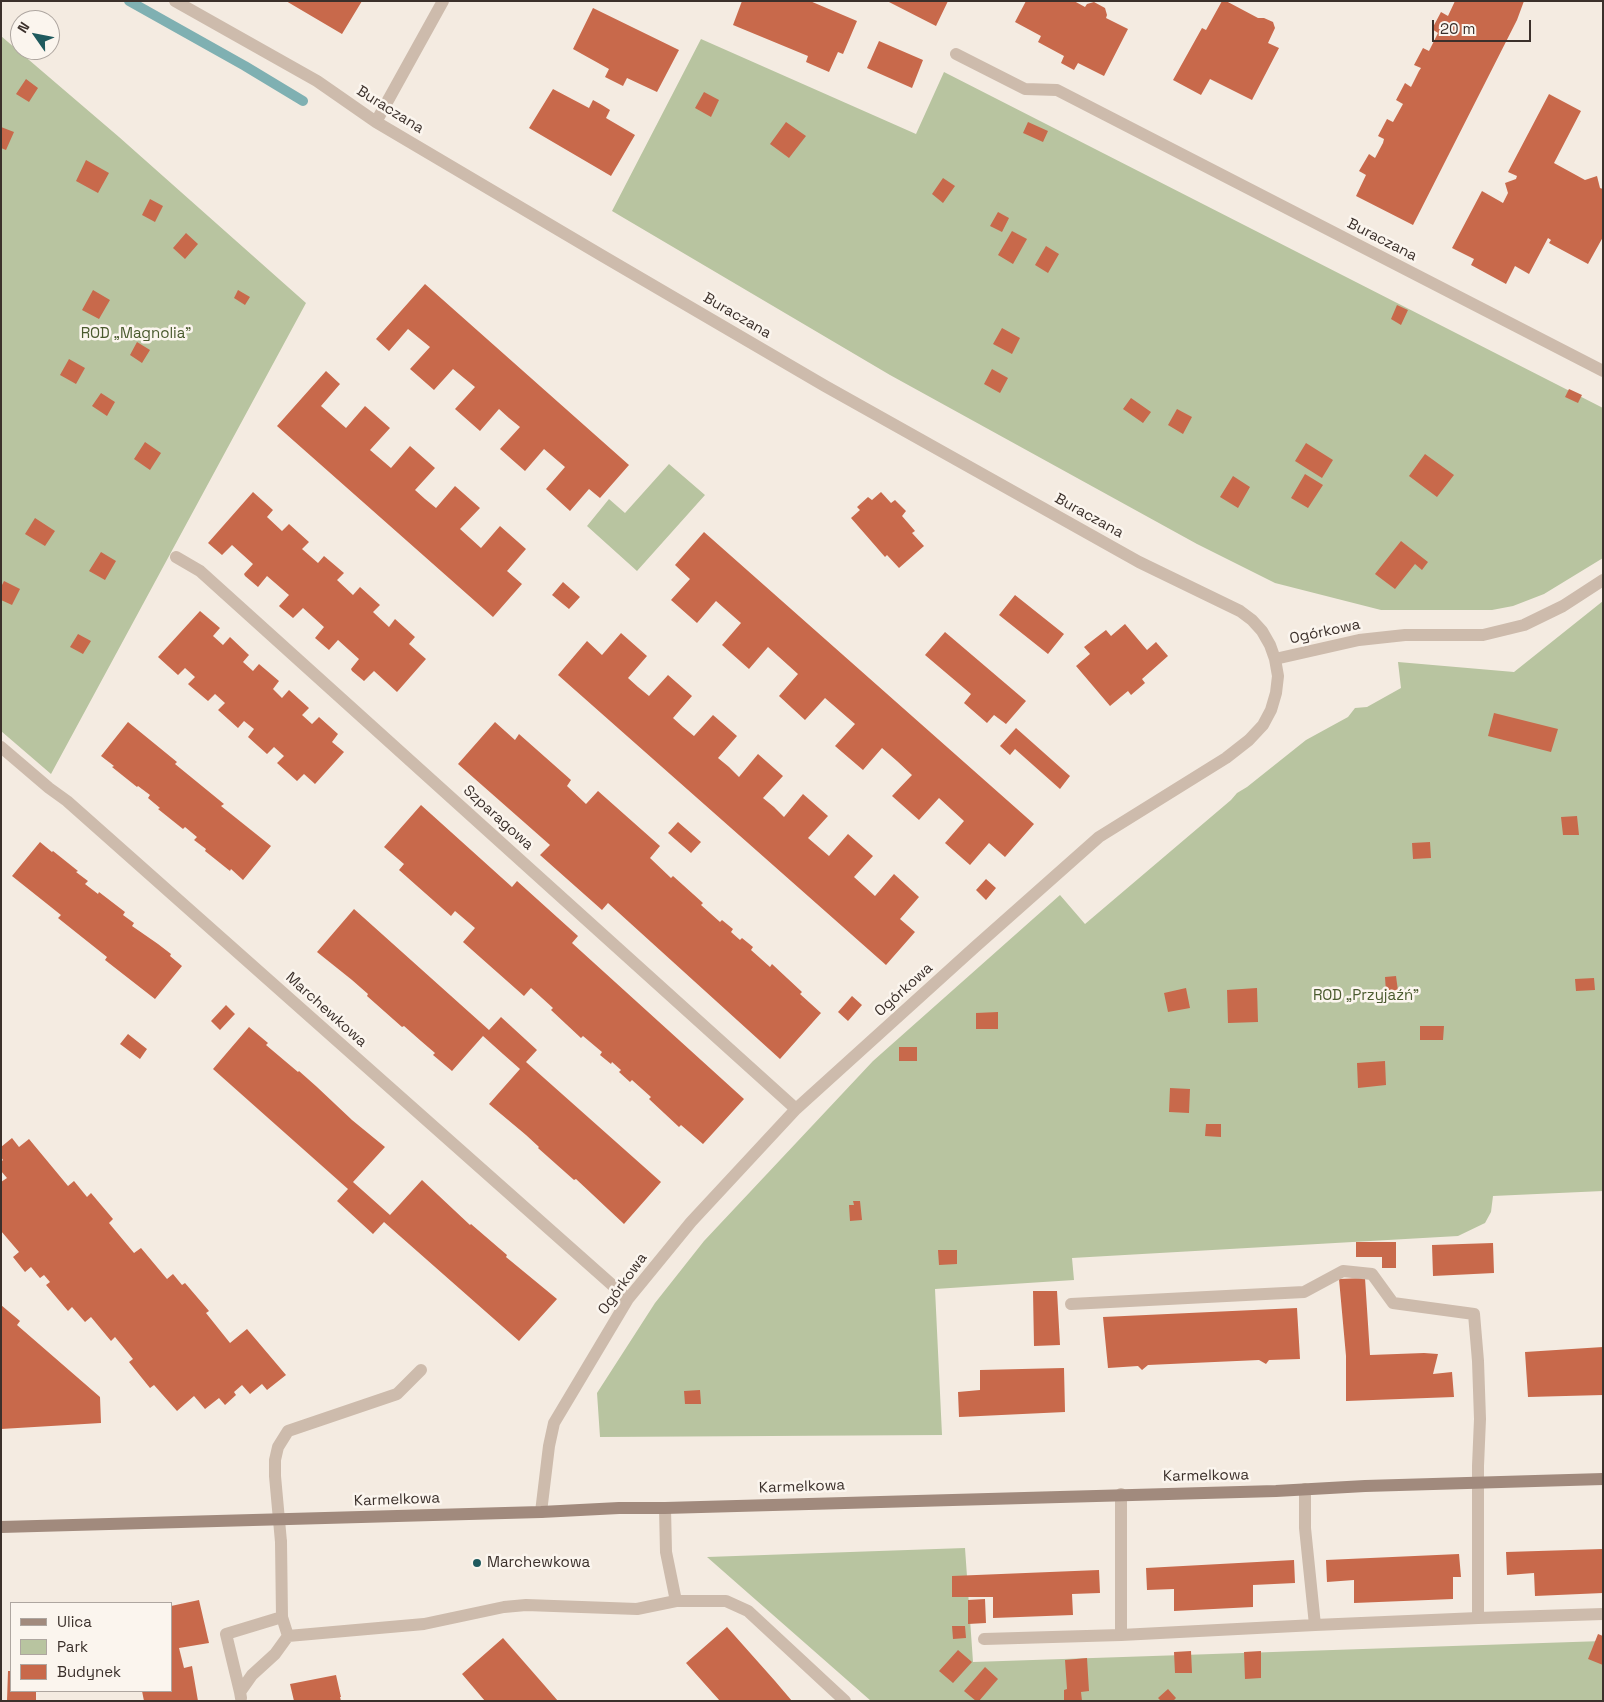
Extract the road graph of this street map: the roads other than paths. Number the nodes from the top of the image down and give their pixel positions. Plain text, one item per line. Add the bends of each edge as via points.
1 (175, 1) edge
2 (443, 1) edge
3 (956, 54) dead end
4 (376, 122) junction
5 (1603, 371) edge
6 (176, 557) dead end
7 (1603, 580) edge
8 (1275, 659) junction
9 (1, 747) edge
10 (796, 1109) junction
11 (628, 1299) junction
12 (1071, 1304) dead end
13 (421, 1370) dead end
14 (1603, 1479) edge
15 (1479, 1483) junction
16 (1305, 1489) junction
17 (1122, 1494) junction
18 (664, 1508) junction
19 (541, 1512) junction
20 (278, 1520) junction
21 (1, 1527) edge
22 (676, 1601) junction
23 (1603, 1614) edge
24 (282, 1617) junction
25 (1478, 1618) junction
26 (1315, 1626) junction
27 (1121, 1635) junction
28 (288, 1636) junction
29 (984, 1639) dead end
30 (240, 1697) edge
31 (845, 1701) edge

1 - 4 street, Buraczana via 317,81
2 - 4 street
3 - 5 street, Buraczana via 1025,89 1057,90
4 - 8 street, Buraczana via 833,390 1139,562 1240,611 1262,631
6 - 10 street, Szparagowa via 200,571
7 - 8 street, Ogórkowa via 1564,606 1524,625 1483,635 1405,635 1359,640
8 - 10 street, Ogórkowa via 1277,685 1271,710 1249,740 1226,758 1100,836
9 - 11 street, Marchewkowa via 67,801
10 - 11 street, Ogórkowa via 691,1222
11 - 19 street, Ogórkowa via 554,1423
12 - 15 street via 1304,1292 1343,1271 1372,1274 1393,1303 1474,1314 1480,1419
13 - 20 street via 397,1394 288,1431 278,1447 275,1460
14 - 15 street, Karmelkowa
15 - 16 street, Karmelkowa
15 - 25 street
16 - 17 street, Karmelkowa
16 - 26 street via 1305,1528
17 - 18 street, Karmelkowa
17 - 27 street
18 - 19 street, Karmelkowa
18 - 22 street via 666,1552
19 - 20 street, Karmelkowa
20 - 21 street, Karmelkowa
20 - 24 street
22 - 28 street via 637,1609 526,1605 424,1624
22 - 31 street via 726,1601 748,1611
23 - 25 street
24 - 28 street
24 - 30 street via 226,1634
25 - 26 street
26 - 27 street
27 - 29 street
28 - 30 street via 252,1676

